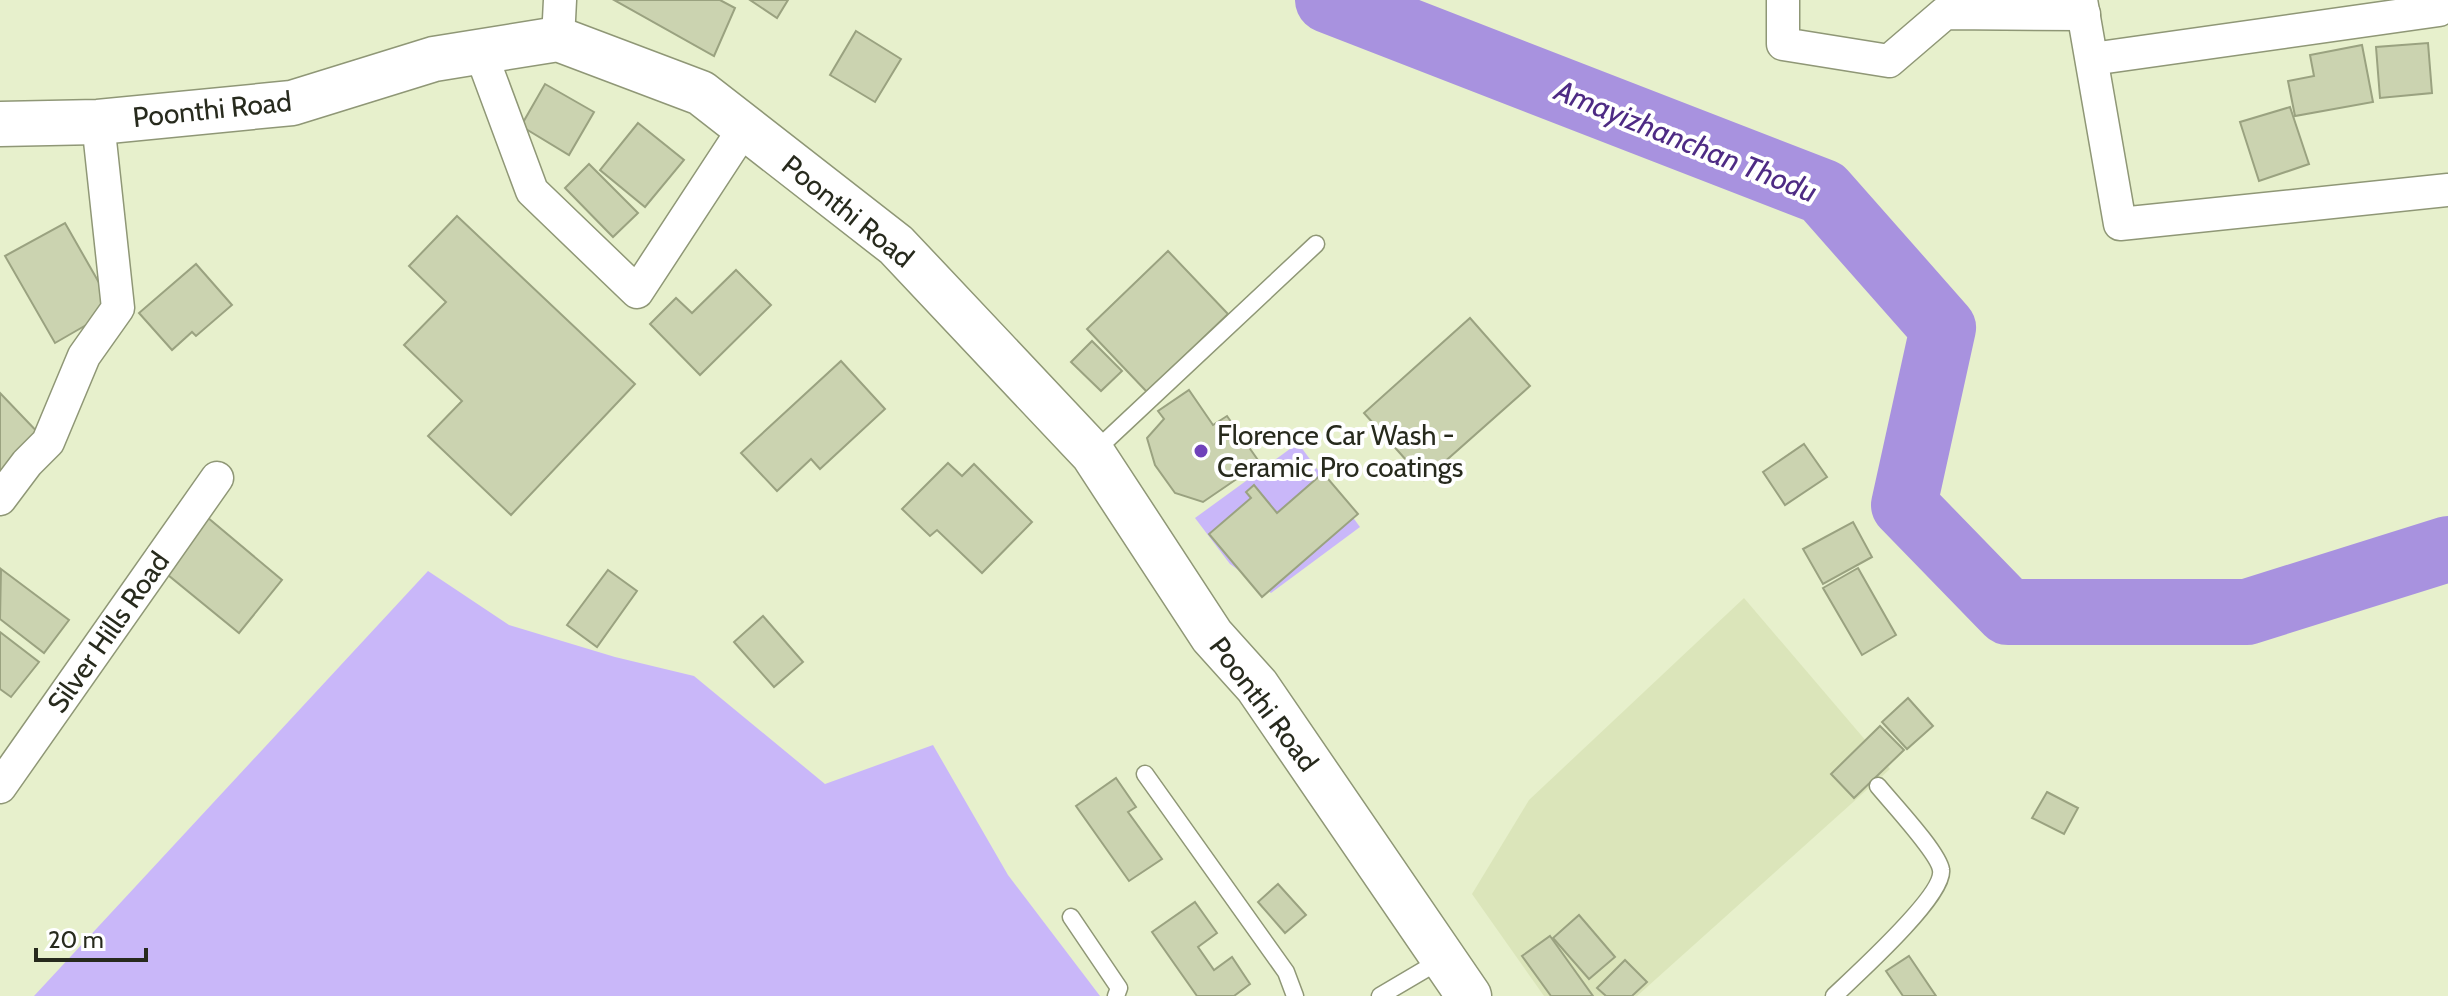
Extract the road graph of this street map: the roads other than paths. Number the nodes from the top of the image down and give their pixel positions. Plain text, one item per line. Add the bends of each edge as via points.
1 (1783, 0) edge
2 (2082, 7) edge
3 (2441, 7) edge
4 (559, 20) edge
5 (480, 51) junction
6 (2092, 59) junction
7 (98, 122) junction
8 (0, 124) edge
9 (745, 127) junction
10 (2448, 190) edge
11 (1316, 244) dead end
12 (1093, 454) junction
13 (217, 478) dead end
14 (0, 499) edge
15 (1145, 774) dead end
16 (1878, 786) dead end
17 (0, 787) edge
18 (1071, 917) dead end
19 (1443, 959) junction
20 (1116, 996) edge
21 (1295, 996) edge
22 (1380, 996) edge
23 (1469, 996) edge
24 (1834, 996) edge

1 - 2 street via 1783,44 1889,61 1945,13
2 - 6 street
3 - 6 street
4 - 5 main road, Poonthi Road
4 - 9 main road, Poonthi Road via 701,93
5 - 7 main road, Poonthi Road via 434,59 292,103
5 - 9 street via 532,191 637,292
6 - 10 street via 2120,224
7 - 8 main road, Poonthi Road
7 - 14 street via 118,308 84,356 48,442
9 - 12 main road, Poonthi Road via 896,245
11 - 12 lane
12 - 19 main road, Poonthi Road via 1212,636 1257,686
13 - 17 street, Silver Hills Road
15 - 21 lane via 1286,972
16 - 24 lane via 1935,856 1942,870 1939,886
18 - 20 lane via 1119,988
19 - 22 lane
19 - 23 main road, Poonthi Road

